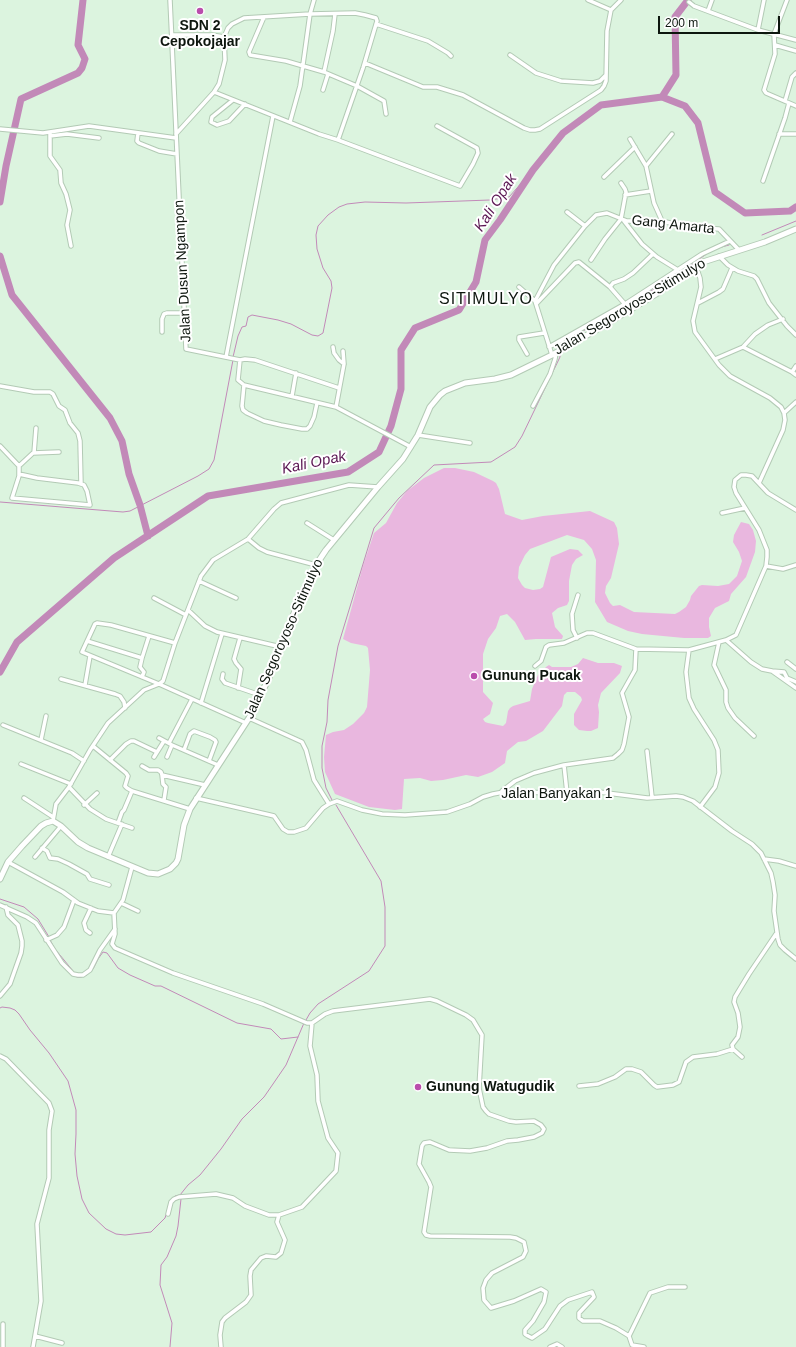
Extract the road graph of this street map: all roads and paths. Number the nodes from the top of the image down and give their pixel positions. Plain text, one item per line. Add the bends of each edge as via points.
1 (170, 0) edge
2 (314, 0) edge
3 (588, 0) edge
4 (620, 0) edge
5 (712, 0) edge
6 (764, 0) edge
7 (787, 0) edge
8 (688, 2) dead end
9 (611, 10) junction
10 (708, 11) junction
11 (310, 14) junction
12 (335, 14) junction
13 (264, 17) junction
14 (376, 24) junction
15 (758, 30) junction
16 (172, 36) junction
17 (224, 37) junction
18 (774, 39) junction
19 (796, 40) edge
20 (796, 51) edge
21 (510, 55) dead end
22 (451, 56) dead end
23 (365, 63) junction
24 (303, 66) junction
25 (326, 73) junction
26 (796, 73) edge
27 (606, 78) junction
28 (357, 86) junction
29 (323, 90) dead end
30 (214, 92) junction
31 (233, 100) junction
32 (785, 101) junction
33 (789, 103) junction
34 (245, 104) junction
35 (796, 106) edge
36 (386, 114) dead end
37 (273, 116) junction
38 (290, 122) junction
39 (437, 126) dead end
40 (0, 130) edge
41 (138, 133) junction
42 (50, 134) junction
43 (672, 134) dead end
44 (779, 134) junction
45 (796, 134) edge
46 (176, 136) junction
47 (99, 138) dead end
48 (630, 139) dead end
49 (338, 140) junction
50 (635, 147) junction
51 (177, 154) junction
52 (646, 166) junction
53 (604, 177) dead end
54 (762, 182) dead end
55 (621, 183) dead end
56 (651, 191) junction
57 (625, 195) junction
58 (567, 212) dead end
59 (622, 219) junction
60 (662, 221) junction
61 (585, 226) junction
62 (796, 229) edge
63 (730, 241) junction
64 (71, 246) dead end
65 (739, 250) junction
66 (653, 254) junction
67 (719, 256) junction
68 (591, 260) dead end
69 (694, 267) junction
70 (732, 268) junction
71 (678, 270) junction
72 (683, 275) junction
73 (519, 287) dead end
74 (610, 287) junction
75 (536, 302) junction
76 (698, 303) junction
77 (625, 304) junction
78 (630, 310) junction
79 (185, 313) junction
80 (783, 319) junction
81 (162, 332) dead end
82 (544, 333) junction
83 (796, 335) edge
84 (549, 346) junction
85 (743, 347) junction
86 (333, 348) dead end
87 (343, 351) dead end
88 (554, 353) junction
89 (526, 354) dead end
90 (226, 357) junction
91 (715, 359) junction
92 (240, 360) junction
93 (344, 364) junction
94 (796, 366) edge
95 (296, 372) junction
96 (794, 374) edge
97 (244, 385) junction
98 (0, 386) edge
99 (340, 388) junction
100 (292, 396) junction
101 (796, 402) edge
102 (317, 403) junction
103 (533, 406) dead end
104 (336, 407) junction
105 (784, 413) junction
106 (36, 428) dead end
107 (418, 435) junction
108 (470, 443) dead end
109 (0, 446) edge
110 (412, 447) junction
111 (59, 452) dead end
112 (34, 453) junction
113 (19, 466) junction
114 (19, 474) junction
115 (759, 483) junction
116 (81, 484) junction
117 (378, 487) junction
118 (746, 508) junction
119 (796, 510) edge
120 (722, 513) dead end
121 (307, 523) dead end
122 (248, 539) junction
123 (334, 540) junction
124 (316, 565) junction
125 (796, 565) edge
126 (766, 566) junction
127 (199, 581) junction
128 (578, 595) dead end
129 (154, 598) dead end
130 (236, 598) dead end
131 (188, 610) junction
132 (186, 615) junction
133 (222, 634) junction
134 (149, 636) junction
135 (240, 638) junction
136 (577, 638) junction
137 (726, 640) junction
138 (87, 641) junction
139 (719, 642) junction
140 (175, 643) junction
141 (280, 647) junction
142 (636, 649) junction
143 (689, 650) junction
144 (90, 656) junction
145 (142, 658) junction
146 (787, 662) dead end
147 (535, 666) dead end
148 (796, 669) edge
149 (772, 671) junction
150 (223, 674) dead end
151 (142, 677) junction
152 (61, 679) dead end
153 (796, 682) edge
154 (159, 684) junction
155 (85, 685) junction
156 (238, 688) junction
157 (796, 688) edge
158 (260, 695) junction
159 (192, 699) junction
160 (201, 703) junction
161 (125, 708) junction
162 (46, 716) dead end
163 (249, 718) junction
164 (246, 723) junction
165 (3, 725) dead end
166 (754, 736) dead end
167 (159, 738) dead end
168 (41, 740) junction
169 (164, 741) junction
170 (171, 744) junction
171 (93, 746) junction
172 (184, 750) junction
173 (647, 751) dead end
174 (157, 752) junction
175 (154, 757) dead end
176 (167, 757) dead end
177 (84, 760) junction
178 (110, 760) junction
179 (209, 761) junction
180 (21, 764) dead end
181 (218, 765) junction
182 (564, 765) junction
183 (142, 766) dead end
184 (162, 775) junction
185 (70, 785) junction
186 (205, 785) junction
187 (132, 791) junction
188 (502, 792) junction
189 (97, 793) dead end
190 (567, 793) junction
191 (652, 797) junction
192 (24, 798) dead end
193 (196, 798) junction
194 (164, 800) junction
195 (84, 804) junction
196 (329, 804) junction
197 (700, 807) junction
198 (190, 809) junction
199 (53, 819) junction
200 (120, 824) junction
201 (61, 826) junction
202 (132, 828) dead end
203 (42, 848) junction
204 (35, 857) dead end
205 (108, 857) junction
206 (764, 858) junction
207 (8, 862) junction
208 (796, 865) edge
209 (132, 867) junction
210 (0, 878) edge
211 (108, 885) dead end
212 (74, 900) junction
213 (121, 903) junction
214 (0, 905) edge
215 (6, 907) junction
216 (91, 908) junction
217 (138, 910) dead end
218 (114, 912) junction
219 (115, 929) junction
220 (90, 932) dead end
221 (776, 934) junction
222 (49, 939) junction
223 (796, 959) edge
224 (0, 996) edge
225 (312, 1023) junction
226 (733, 1049) junction
227 (0, 1056) edge
228 (742, 1057) dead end
229 (579, 1086) dead end
230 (168, 1214) dead end
231 (279, 1215) junction
232 (685, 1287) dead end
233 (3, 1324) dead end
234 (35, 1336) junction
235 (629, 1336) junction
236 (62, 1343) dead end
237 (631, 1346) edge
238 (3, 1347) edge
239 (33, 1347) edge
240 (221, 1347) edge
241 (550, 1347) edge
242 (562, 1347) edge
243 (644, 1347) edge

1 - 16 street, Jalan Dusun Ngampon
2 - 11 street
3 - 9 street
4 - 9 street
5 - 10 street
6 - 15 street
7 - 18 street
8 - 10 street
9 - 27 street via 607,31
10 - 15 street
11 - 12 street
11 - 13 street
11 - 24 street
12 - 14 street via 370,16 376,18
12 - 25 street
13 - 17 street via 239,20 228,28
13 - 24 street via 249,54
14 - 22 street via 428,41
14 - 23 street
15 - 18 street
16 - 17 street
16 - 46 street, Jalan Dusun Ngampon
17 - 30 street via 225,60 219,84
18 - 19 street
18 - 20 street
18 - 32 street via 775,56 764,90
21 - 27 street via 536,73 561,81 593,83
23 - 27 street via 423,87 437,87 464,95 530,130 540,129 601,90
23 - 28 street
24 - 25 street
24 - 38 street
25 - 28 street
25 - 29 street
26 - 32 street via 792,77
28 - 36 street via 384,101
28 - 49 street
30 - 31 street
30 - 46 street
31 - 34 street
31 - 34 street via 212,117 211,122 217,125 228,121
32 - 33 street
33 - 35 street
33 - 44 street
34 - 37 street
37 - 38 street
37 - 90 street
38 - 49 street
39 - 49 street via 477,148 478,153 460,186
40 - 42 street
41 - 42 street via 89,126
41 - 46 street
41 - 51 street via 139,143
42 - 47 street
42 - 64 street via 50,156 60,170 61,183 70,210 67,225
43 - 52 street
44 - 45 street
44 - 54 street
46 - 51 street, Jalan Dusun Ngampon
48 - 50 street
50 - 52 street
50 - 53 street
51 - 79 street, Jalan Dusun Ngampon
52 - 56 street
55 - 57 street via 626,190
56 - 57 street
56 - 60 street
57 - 59 street
58 - 61 street
59 - 60 street, Gang Amarta
59 - 61 street, Gang Amarta via 607,213 596,215
59 - 66 street
59 - 68 street
60 - 63 street, Gang Amarta via 686,227 719,229
61 - 75 street, Gang Amarta via 554,265
62 - 65 main road, Jalan Segoroyoso-Sitimulyo
63 - 65 street, Gang Amarta
63 - 71 street via 707,251
65 - 67 main road, Jalan Segoroyoso-Sitimulyo
66 - 71 street
66 - 74 street via 633,273
67 - 69 main road, Jalan Segoroyoso-Sitimulyo
67 - 70 street
69 - 72 main road, Jalan Segoroyoso-Sitimulyo
69 - 76 street via 700,278
70 - 76 street via 723,289
70 - 80 street via 754,276 769,304
71 - 72 street
71 - 77 street
72 - 78 main road, Jalan Segoroyoso-Sitimulyo
73 - 75 street
74 - 75 street via 578,262
74 - 77 street
75 - 82 street
76 - 91 street via 693,321 695,332
77 - 78 street
77 - 84 street
78 - 88 main road, Jalan Segoroyoso-Sitimulyo
79 - 81 street via 164,314
79 - 90 street, Jalan Dusun Ngampon via 186,350
80 - 83 street
80 - 85 street via 755,334
82 - 84 street
82 - 89 street via 519,337
84 - 88 street
85 - 91 street
85 - 96 street
86 - 93 street
87 - 93 street
88 - 103 street via 555,359 550,374
88 - 107 main road, Jalan Segoroyoso-Sitimulyo via 503,377 465,383 445,391 430,407
90 - 92 street, Jalan Dusun Ngampon
91 - 105 street via 730,376 770,398
92 - 95 street, Jalan Dusun Ngampon via 255,360
92 - 97 street via 238,380
93 - 99 street
94 - 96 street
95 - 99 street, Jalan Dusun Ngampon
95 - 100 street
97 - 100 street
97 - 102 street via 243,410 281,425 307,429 314,417
98 - 116 street via 53,394 78,433
99 - 104 street
100 - 102 street
101 - 105 street
102 - 104 street
104 - 110 street
105 - 115 street via 783,430
106 - 112 street
107 - 108 street
107 - 110 main road, Jalan Segoroyoso-Sitimulyo
109 - 113 street
110 - 117 main road, Jalan Segoroyoso-Sitimulyo
111 - 112 street
112 - 113 street
113 - 114 street
114 - 116 street
114 - 116 street via 12,498 90,505 87,491
115 - 118 street via 752,476 746,475 735,480 736,493
115 - 119 street via 768,493
117 - 122 street via 349,485 282,504 274,509
117 - 123 main road, Jalan Segoroyoso-Sitimulyo
118 - 120 street
118 - 126 street via 764,540 767,550
121 - 123 street
122 - 124 street via 267,552
122 - 127 street via 213,560
123 - 124 main road, Jalan Segoroyoso-Sitimulyo
124 - 141 main road, Jalan Segoroyoso-Sitimulyo
125 - 126 street via 783,569
126 - 137 street via 738,632
127 - 130 street
127 - 131 street
128 - 136 street via 572,614 573,630
129 - 132 street
131 - 132 street
131 - 133 street via 205,626
132 - 140 street
133 - 135 street
133 - 160 street
134 - 138 street via 97,623
134 - 140 street
134 - 145 street
135 - 141 street
135 - 156 street via 234,659 241,669
136 - 142 street via 589,633
136 - 147 street via 549,645 541,661
137 - 139 street
137 - 149 street via 751,662 762,669
138 - 144 street via 82,652
138 - 145 street
139 - 143 street
139 - 166 street via 714,665 726,690 728,708
140 - 154 street via 163,681
141 - 158 main road, Jalan Segoroyoso-Sitimulyo
142 - 143 street
142 - 182 street via 635,670 622,693 629,717 622,750 613,758
143 - 197 street via 686,672 689,698 718,750 719,773 715,787
144 - 151 street
144 - 155 street
145 - 151 street
146 - 148 street
149 - 153 street via 784,672 787,678
149 - 157 street
150 - 156 street via 222,679 225,683
151 - 154 street
152 - 155 street
154 - 159 street
154 - 161 street via 144,690
155 - 161 street via 120,696
156 - 158 street
158 - 163 main road, Jalan Segoroyoso-Sitimulyo
159 - 160 street
159 - 170 street
160 - 164 street
161 - 171 street via 108,724
162 - 168 street
163 - 164 main road, Jalan Segoroyoso-Sitimulyo
163 - 196 street via 302,742 314,780
164 - 181 main road, Jalan Segoroyoso-Sitimulyo
165 - 168 street
167 - 169 street
168 - 177 street
169 - 170 street
169 - 174 street
170 - 172 street
170 - 176 street
171 - 177 street
171 - 178 street
172 - 179 street
172 - 179 street via 190,734 194,731 210,737 216,742
173 - 191 street
174 - 175 street
174 - 178 street via 131,741
177 - 185 street
178 - 187 street via 127,774 124,786
179 - 181 street
180 - 185 street
181 - 186 main road, Jalan Segoroyoso-Sitimulyo
182 - 188 street via 522,777
182 - 190 street
183 - 184 street via 149,770 158,770
184 - 186 street
184 - 194 street via 166,787
185 - 195 street
185 - 199 street via 56,804
186 - 193 main road, Jalan Segoroyoso-Sitimulyo
187 - 194 street
187 - 200 street via 122,812
188 - 190 street, Jalan Banyakan 1
188 - 196 street, Jalan Banyakan 1 via 483,797 458,809 423,814 382,814 337,801
189 - 195 street
190 - 191 street, Jalan Banyakan 1 via 599,792
191 - 197 street, Jalan Banyakan 1 via 683,796
192 - 199 street
193 - 196 street via 270,814 288,832 306,828
193 - 198 main road, Jalan Segoroyoso-Sitimulyo
194 - 198 street
195 - 200 street
197 - 206 street, Jalan Banyakan 1 via 752,844
198 - 209 main road, Jalan Segoroyoso-Sitimulyo via 184,825 178,859 173,866 158,874
199 - 201 main road, Jalan Segoroyoso-Sitimulyo
199 - 207 main road via 41,826
200 - 202 street
200 - 205 street
201 - 203 street
201 - 205 main road, Jalan Segoroyoso-Sitimulyo via 81,845
203 - 204 street
203 - 211 street via 50,858 69,864 87,874 90,879
205 - 209 main road, Jalan Segoroyoso-Sitimulyo
206 - 208 street
206 - 221 street, Jalan Banyakan 1 via 774,888
207 - 210 main road
207 - 212 street
209 - 213 street
212 - 216 street
212 - 222 street via 64,927
213 - 217 street
213 - 218 street
214 - 215 street
215 - 222 street via 32,919
215 - 224 street via 8,915 18,925 22,946 10,984
216 - 218 street via 100,912
216 - 220 street via 84,923 86,930
218 - 219 street
219 - 222 street via 90,970 83,975 70,971
219 - 225 street via 112,944 115,948 173,973
221 - 223 street, Jalan Banyakan 1 via 780,945
221 - 226 street via 735,997 740,1027 738,1037 732,1045
225 - 231 street via 310,1046 317,1075 318,1101 328,1138 338,1153 337,1168 305,1205
225 - 235 street via 333,1011 430,999 473,1020 482,1035 479,1088 483,1107 489,1114 516,1122 534,1121 544,1129 534,1137 470,1151 449,1150 430,1142 424,1144 419,1164 431,1187 424,1232 430,1236 510,1237 524,1242 526,1251 523,1257 492,1273 486,1280 484,1300 491,1308 541,1290 546,1292 544,1302 525,1330 528,1336 532,1338 545,1328 556,1311 568,1300 592,1292 594,1297 579,1313 579,1318 582,1321 600,1321
226 - 228 street
226 - 229 street via 693,1057 686,1062 679,1082 673,1085 657,1087 641,1072 626,1069 598,1084
227 - 234 street via 6,1058 49,1103 52,1111 49,1130 49,1178 37,1224 41,1301
230 - 231 street via 174,1199 216,1194 233,1198 245,1206 269,1215
231 - 240 street via 277,1222 284,1240 281,1253 276,1256 264,1256 251,1270 251,1295 222,1322
232 - 235 street via 668,1287 650,1293
233 - 238 street
234 - 236 street
234 - 239 street
235 - 237 street
237 - 243 street
241 - 242 street via 557,1344

